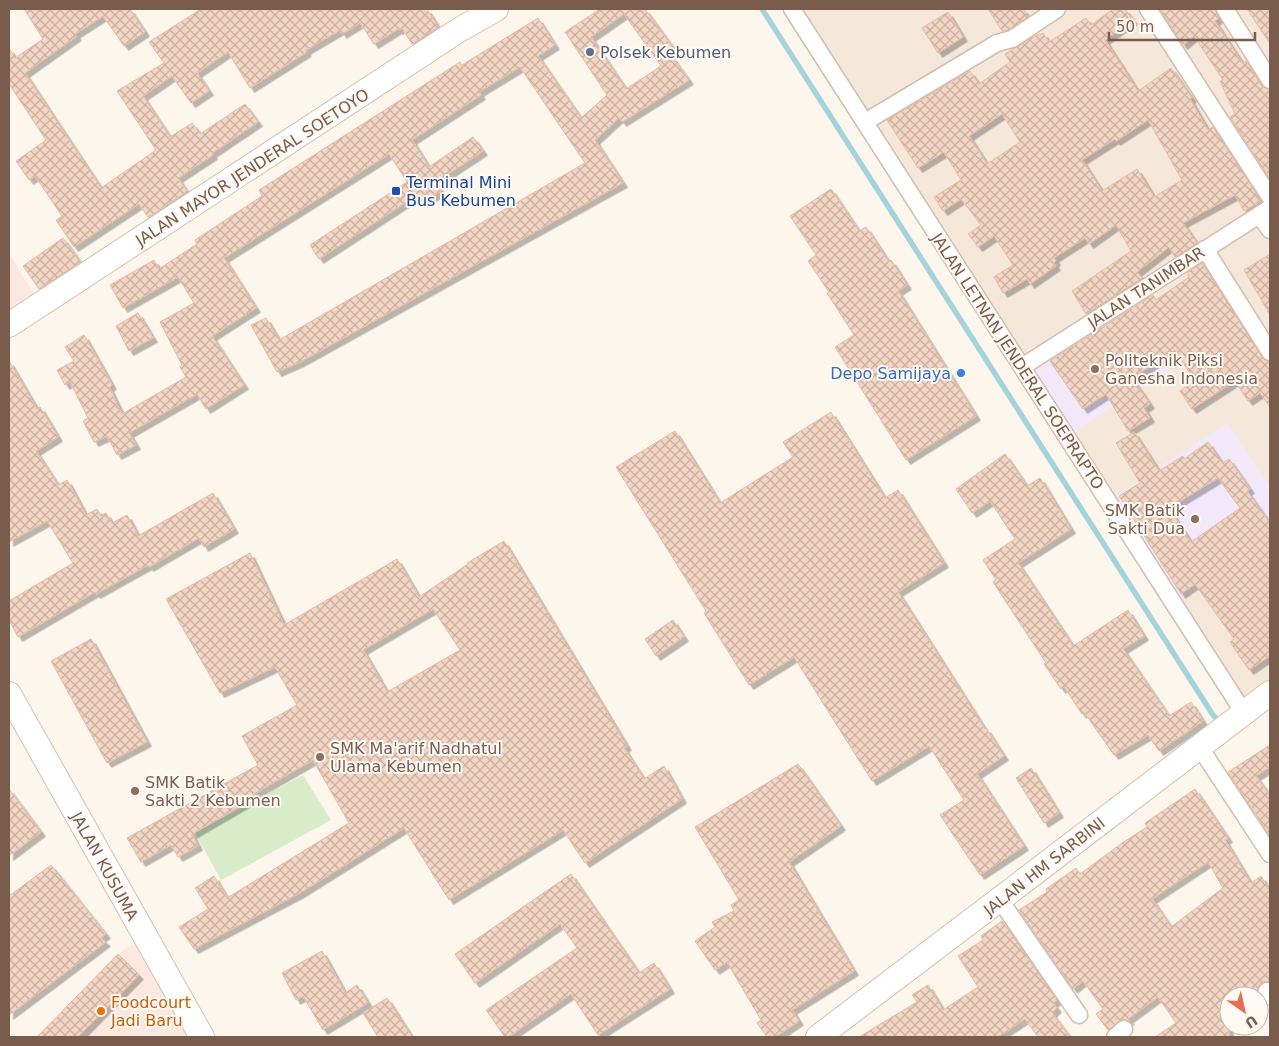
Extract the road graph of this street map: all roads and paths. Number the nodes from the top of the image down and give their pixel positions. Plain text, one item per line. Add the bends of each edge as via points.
1 (496, 9) edge
2 (792, 9) edge
3 (1057, 9) edge
4 (1148, 9) edge
5 (1225, 9) edge
6 (1270, 80) edge
7 (865, 122) junction
8 (1270, 197) edge
9 (1265, 211) edge
10 (1270, 230) edge
11 (1205, 249) junction
12 (9, 325) edge
13 (1270, 352) edge
14 (1022, 367) junction
15 (1270, 693) edge
16 (9, 694) edge
17 (1239, 717) junction
18 (1205, 742) junction
19 (1270, 854) edge
20 (1000, 900) junction
21 (1079, 1015) dead end
22 (202, 1037) edge
23 (818, 1037) edge

1 - 12 main road, JALAN MAYOR JENDERAL SOETOYO via 459,30
2 - 7 street, JALAN LETNAN JENDERAL SOEPRAPTO
3 - 7 street via 1012,39 997,43
4 - 8 street
5 - 6 street
7 - 14 street, JALAN LETNAN JENDERAL SOEPRAPTO
9 - 10 street
9 - 11 street, JALAN TANIMBAR
11 - 13 street
11 - 14 street, JALAN TANIMBAR
14 - 17 street, JALAN LETNAN JENDERAL SOEPRAPTO
15 - 17 main road, JALAN HM SARBINI
16 - 22 main road, JALAN KUSUMA
17 - 18 main road, JALAN HM SARBINI
18 - 19 street
18 - 20 main road, JALAN HM SARBINI
20 - 21 street
20 - 23 main road, JALAN HM SARBINI

